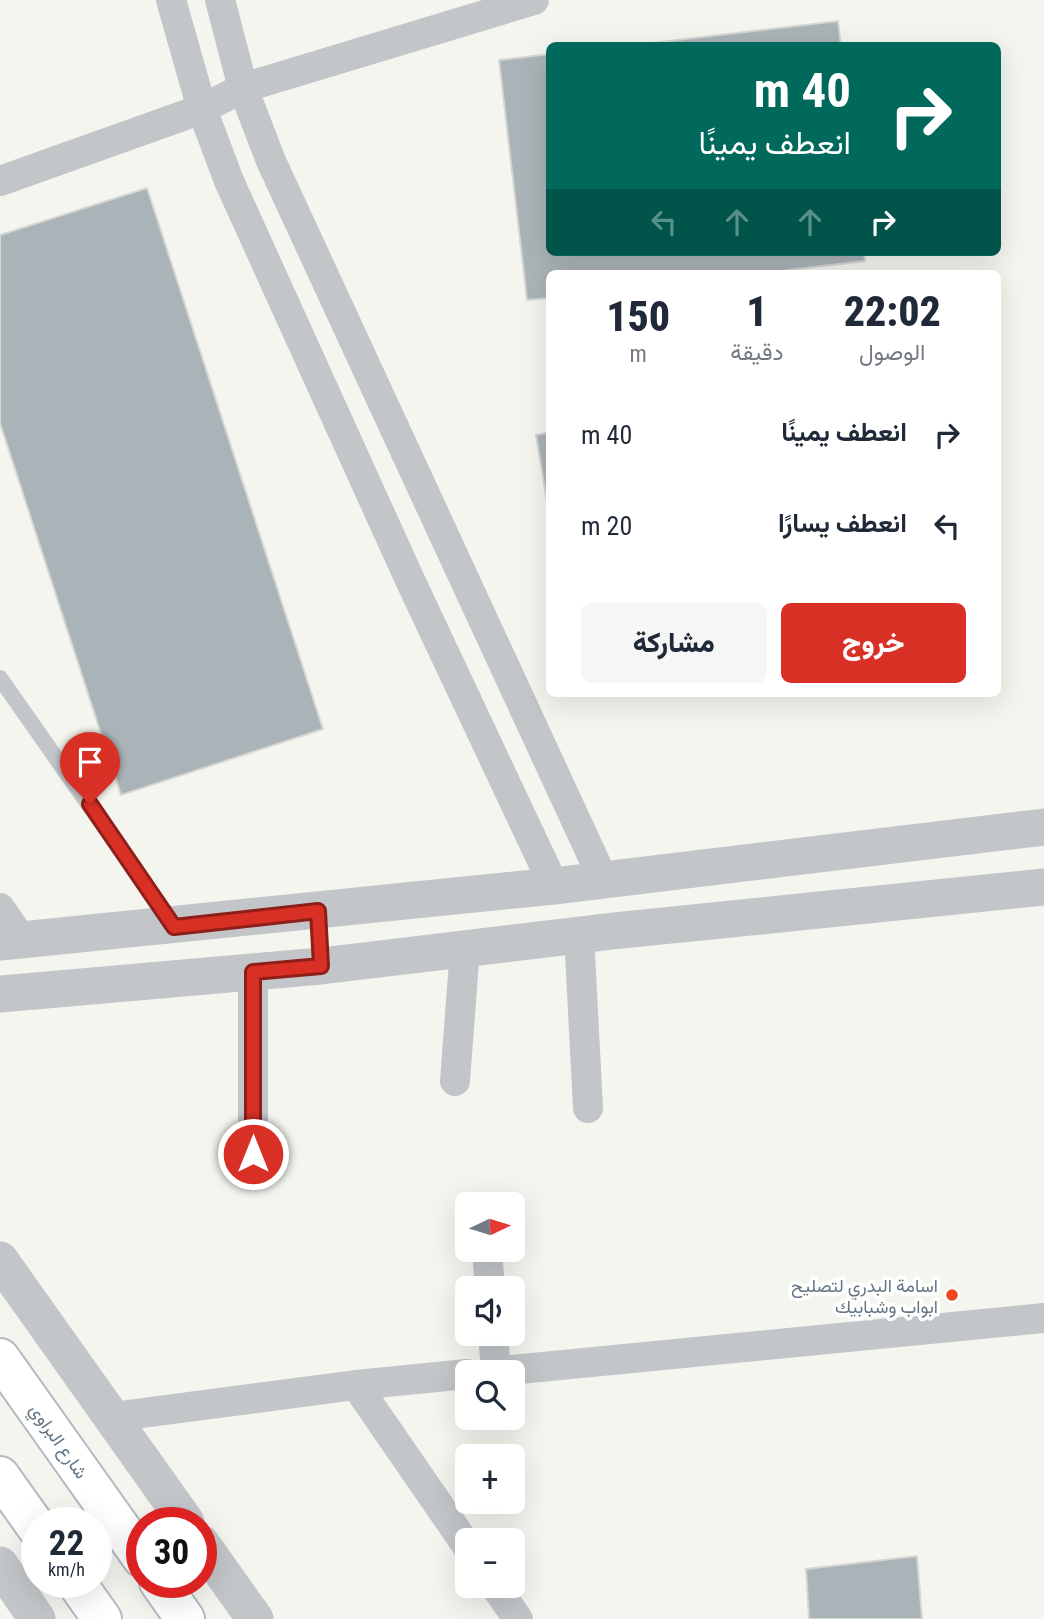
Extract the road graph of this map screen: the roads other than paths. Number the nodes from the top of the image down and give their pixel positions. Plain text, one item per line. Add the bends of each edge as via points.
1 (171, 0) edge
2 (220, 0) edge
3 (534, 0) edge
4 (488, 7) edge
5 (243, 88) junction
6 (201, 109) junction
7 (0, 181) edge
8 (0, 678) edge
9 (1044, 827) edge
10 (603, 879) junction
11 (554, 886) junction
12 (1044, 887) edge
13 (0, 908) edge
14 (318, 911) junction
15 (174, 927) junction
16 (579, 934) junction
17 (11, 941) edge
18 (465, 948) junction
19 (321, 966) junction
20 (253, 972) junction
21 (0, 994) edge
22 (456, 1081) dead end
23 (588, 1108) dead end
24 (253, 1154) dead end
25 (0, 1260) edge
26 (1044, 1318) edge
27 (0, 1358) edge
28 (525, 1368) edge
29 (455, 1375) edge
30 (356, 1385) junction
31 (111, 1417) junction
32 (0, 1476) edge
33 (22, 1507) edge
34 (175, 1507) edge
35 (455, 1529) edge
36 (126, 1535) edge
37 (0, 1565) edge
38 (217, 1566) edge
39 (87, 1598) edge
40 (170, 1598) edge
41 (503, 1598) edge
42 (37, 1619) edge
43 (102, 1619) edge
44 (185, 1619) edge
45 (255, 1619) edge
46 (518, 1619) edge

1 - 6 street
2 - 5 street
3 - 4 street
4 - 5 street
5 - 6 street
5 - 10 street via 271,161
6 - 7 street
6 - 11 street via 229,181 415,592
8 - 15 lane
9 - 10 street
10 - 11 street
11 - 14 street
12 - 16 street
13 - 17 street
14 - 15 street
14 - 19 street
15 - 17 street
16 - 18 street
16 - 23 street
18 - 19 street
18 - 22 street
19 - 20 street
20 - 21 street
20 - 24 street
25 - 31 street
26 - 28 street
27 - 36 main road, شارع البراوي
29 - 30 street
30 - 31 street
30 - 35 street
31 - 34 street
32 - 33 main road
37 - 42 street
38 - 45 street
39 - 43 main road
40 - 44 main road
41 - 46 street

